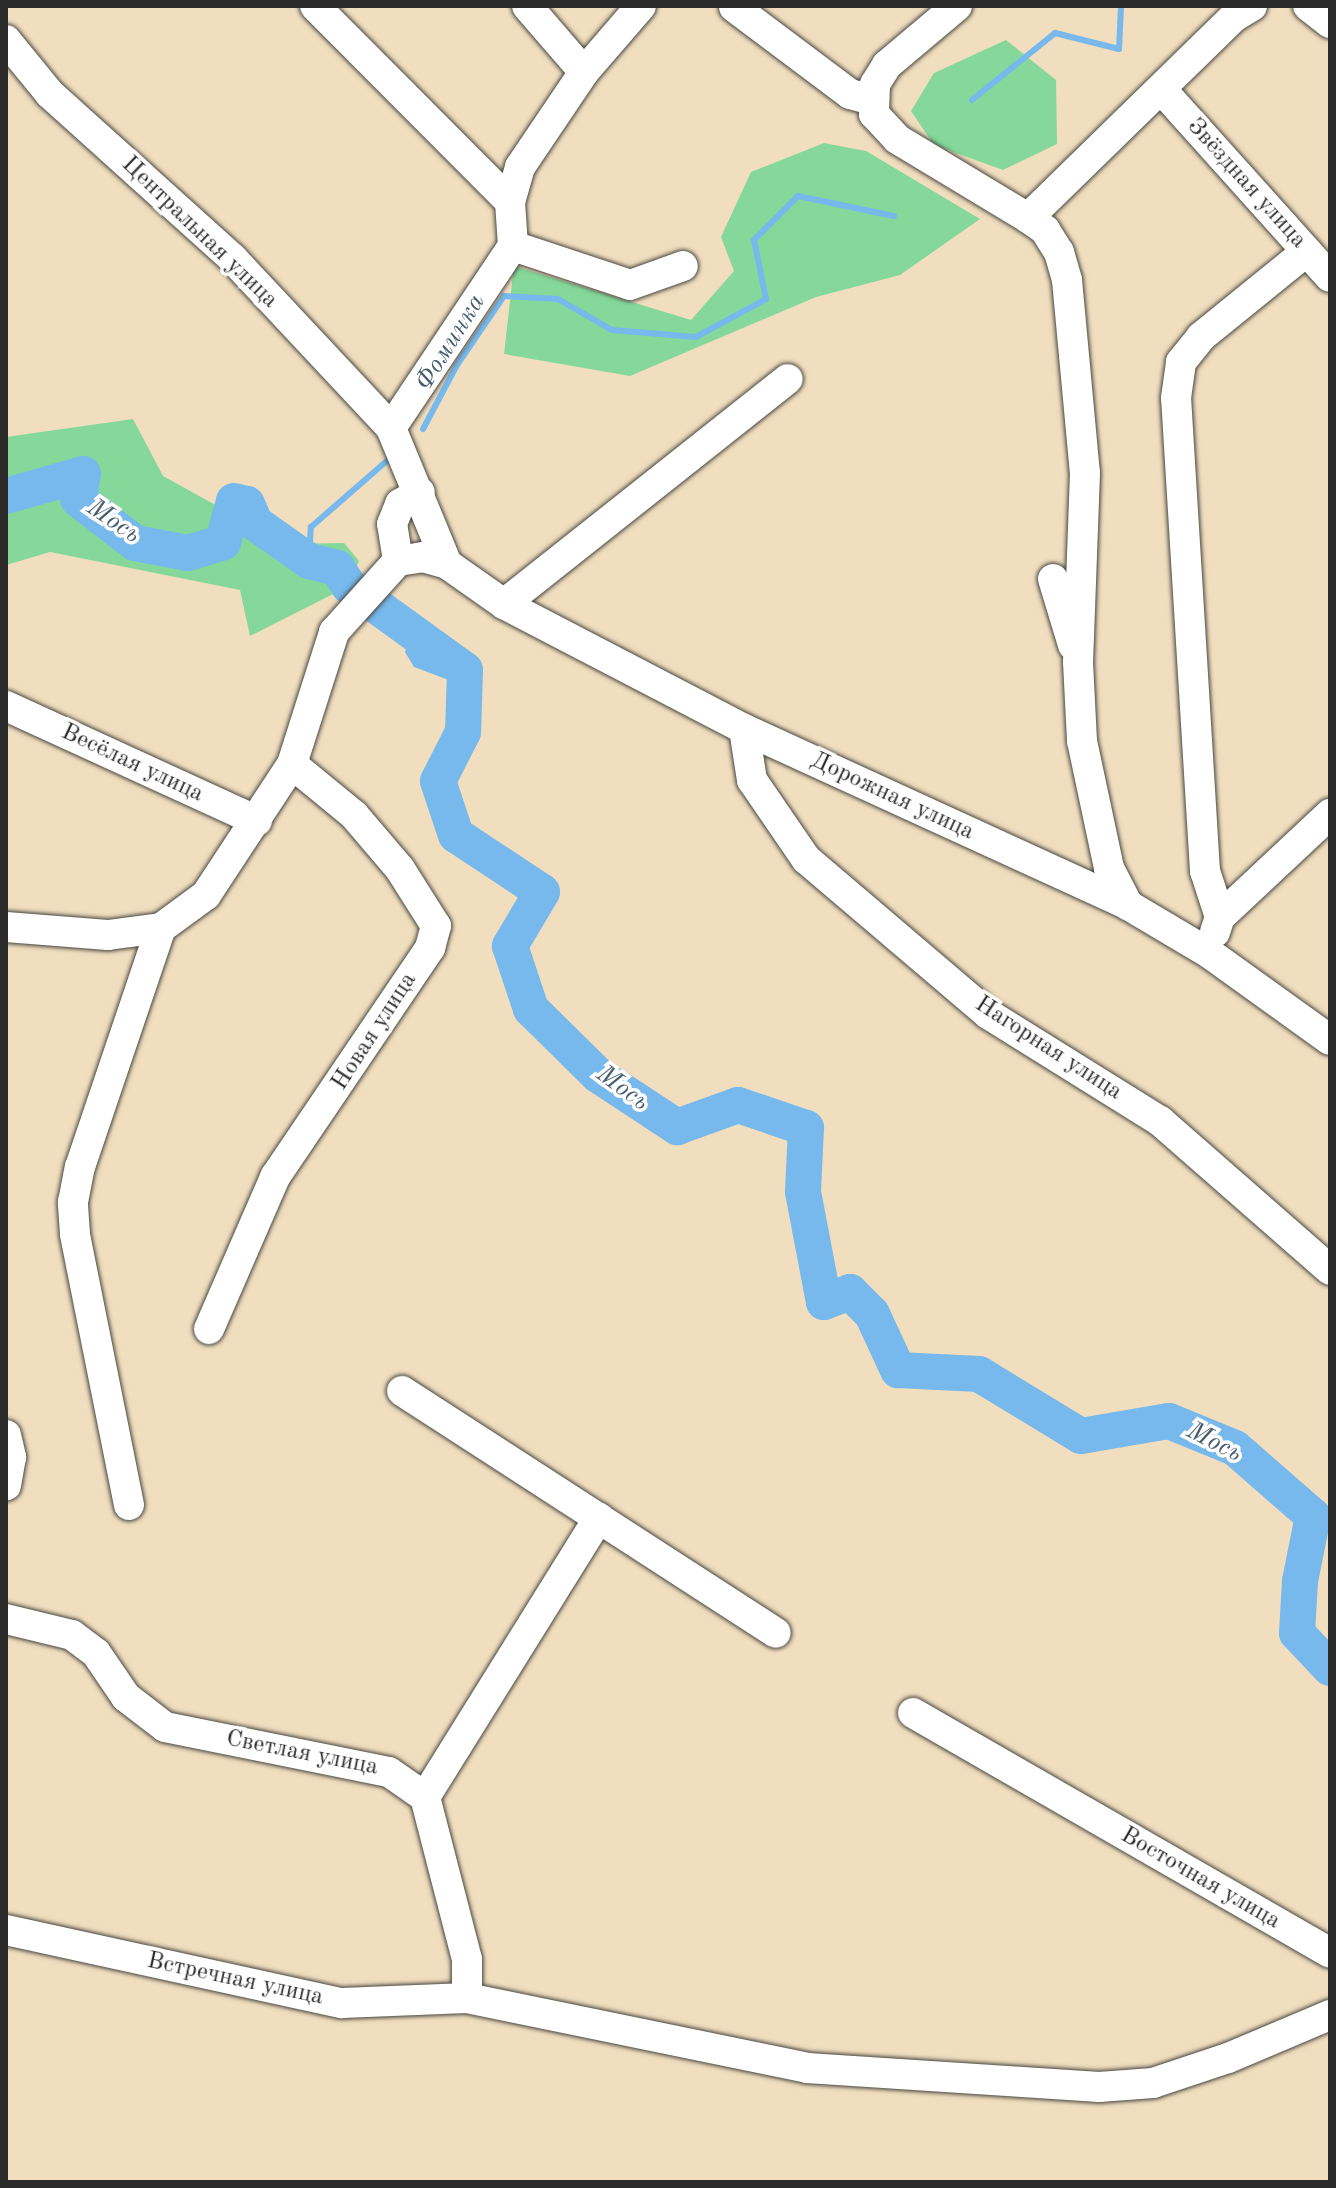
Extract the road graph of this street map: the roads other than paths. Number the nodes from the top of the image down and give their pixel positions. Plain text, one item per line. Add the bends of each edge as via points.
1 (315, 6) edge
2 (527, 6) edge
3 (641, 6) edge
4 (957, 6) edge
5 (1252, 6) edge
6 (1308, 6) edge
7 (734, 7) edge
8 (1330, 23) edge
9 (6, 40) edge
10 (584, 72) junction
11 (1162, 90) junction
12 (872, 100) junction
13 (510, 202) junction
14 (1028, 218) junction
15 (513, 246) junction
16 (1307, 251) junction
17 (683, 266) dead end
18 (1330, 277) edge
19 (788, 379) dead end
20 (391, 428) junction
21 (420, 492) junction
22 (398, 561) junction
23 (447, 564) junction
24 (1053, 579) dead end
25 (504, 604) junction
26 (1078, 662) junction
27 (6, 706) edge
28 (744, 729) junction
29 (292, 764) junction
30 (1330, 814) edge
31 (257, 821) junction
32 (1128, 905) junction
33 (1220, 917) junction
34 (6, 927) edge
35 (161, 928) junction
36 (1209, 953) junction
37 (1330, 1040) edge
38 (1330, 1270) edge
39 (209, 1329) dead end
40 (402, 1391) dead end
41 (6, 1435) edge
42 (6, 1486) edge
43 (129, 1505) dead end
44 (599, 1518) junction
45 (6, 1619) edge
46 (776, 1633) dead end
47 (913, 1713) dead end
48 (425, 1797) junction
49 (6, 1930) edge
50 (1330, 1953) edge
51 (467, 1998) junction
52 (1330, 2015) edge

1 - 13 street
2 - 10 street
3 - 10 street
4 - 12 street via 887,65
5 - 11 street via 1234,17
6 - 8 street
7 - 12 street via 850,94
9 - 20 street, Центральная улица via 50,94 233,259
10 - 13 street via 520,167
11 - 14 street
11 - 16 street, Звёздная улица
12 - 14 street via 874,114 891,135
13 - 15 street
14 - 26 street via 1045,230 1059,252 1067,280 1085,473
15 - 17 street via 630,285
15 - 20 street
16 - 18 street, Звёздная улица
16 - 33 street via 1201,337 1181,362 1176,398 1205,871
19 - 25 street
20 - 21 street, Центральная улица
21 - 22 street via 400,504 392,524
21 - 23 street, Центральная улица
22 - 23 street via 423,557
22 - 29 street via 334,632
23 - 25 street, Дорожная улица
24 - 26 street
25 - 28 street, Дорожная улица
26 - 32 street via 1082,741 1109,868
27 - 31 street, Весёлая улица
28 - 32 street, Дорожная улица
28 - 38 street, Нагорная улица via 752,780 806,859 988,1014 1160,1121
29 - 31 street
29 - 39 street, Новая улица via 354,815 400,869 436,926 430,948 275,1177
30 - 33 street
31 - 35 street via 206,895
32 - 36 street, Дорожная улица
33 - 36 street
34 - 35 street via 108,935
35 - 43 street via 80,1167 73,1202
36 - 37 street, Дорожная улица
40 - 44 street
41 - 42 street via 11,1457
44 - 46 street
44 - 48 street
45 - 48 street, Светлая улица via 72,1635 96,1653 126,1697 165,1727 389,1772
47 - 50 street, Восточная улица
48 - 51 street via 467,1959
49 - 51 street, Встречная улица via 342,2003
51 - 52 street, Встречная улица via 807,2068 1099,2087 1153,2083

